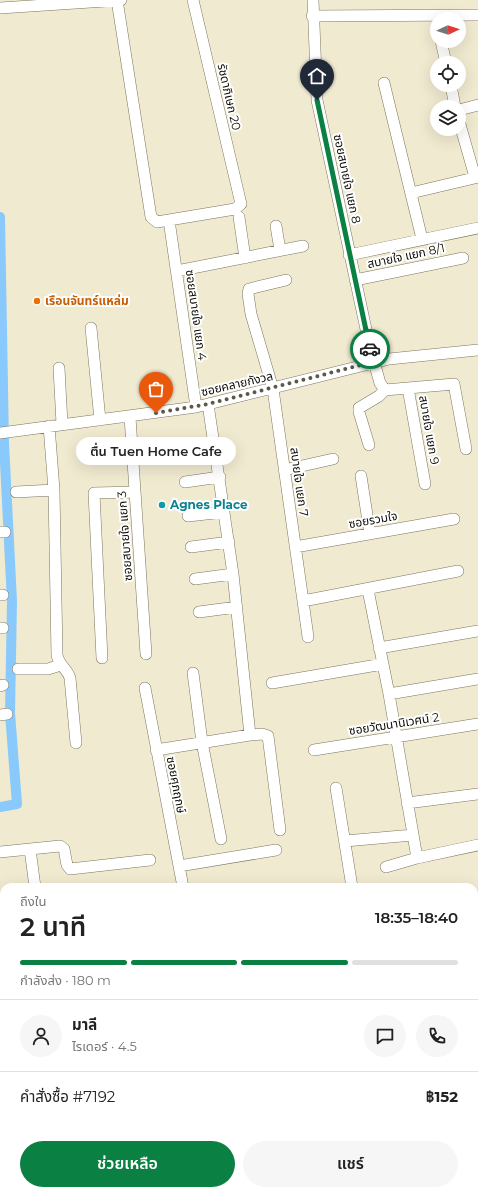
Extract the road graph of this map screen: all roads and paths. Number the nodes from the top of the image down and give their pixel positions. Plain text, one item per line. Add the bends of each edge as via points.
1 (117, 0) edge
2 (121, 0) edge
3 (192, 0) edge
4 (313, 0) edge
5 (0, 8) edge
6 (478, 15) edge
7 (312, 16) junction
8 (466, 16) edge
9 (430, 18) edge
10 (384, 83) dead end
11 (478, 105) edge
12 (466, 108) edge
13 (464, 136) edge
14 (476, 177) edge
15 (411, 193) junction
16 (239, 217) dead end
17 (276, 226) dead end
18 (170, 227) dead end
19 (478, 228) edge
20 (422, 239) junction
21 (303, 246) dead end
22 (280, 250) junction
23 (349, 255) junction
24 (245, 258) junction
25 (463, 258) dead end
26 (177, 271) junction
27 (286, 280) dead end
28 (355, 280) junction
29 (91, 328) dead end
30 (478, 350) edge
31 (374, 362) junction
32 (59, 368) dead end
33 (273, 388) junction
34 (408, 388) junction
35 (385, 390) junction
36 (208, 404) junction
37 (196, 407) junction
38 (130, 417) junction
39 (100, 420) junction
40 (62, 424) junction
41 (49, 426) junction
42 (0, 433) edge
43 (214, 444) junction
44 (369, 445) dead end
45 (180, 447) dead end
46 (466, 449) dead end
47 (333, 459) dead end
48 (284, 470) junction
49 (361, 476) dead end
50 (220, 478) junction
51 (185, 482) dead end
52 (425, 484) dead end
53 (54, 490) junction
54 (16, 492) dead end
55 (135, 492) junction
56 (224, 512) junction
57 (188, 516) dead end
58 (454, 519) dead end
59 (370, 534) junction
60 (229, 542) junction
61 (191, 547) dead end
62 (295, 547) junction
63 (458, 571) dead end
64 (233, 574) junction
65 (195, 579) dead end
66 (368, 590) junction
67 (303, 601) junction
68 (237, 607) junction
69 (199, 612) dead end
70 (478, 631) edge
71 (308, 637) dead end
72 (379, 648) junction
73 (146, 654) dead end
74 (102, 658) dead end
75 (383, 664) junction
76 (61, 666) junction
77 (18, 669) dead end
78 (193, 673) dead end
79 (478, 679) edge
80 (272, 683) dead end
81 (145, 688) dead end
82 (389, 694) junction
83 (478, 724) edge
84 (250, 735) junction
85 (395, 736) junction
86 (202, 742) junction
87 (76, 743) dead end
88 (156, 750) junction
89 (314, 750) dead end
90 (336, 788) dead end
91 (478, 794) edge
92 (407, 803) junction
93 (280, 830) dead end
94 (413, 835) junction
95 (220, 839) dead end
96 (345, 841) junction
97 (478, 845) edge
98 (30, 850) junction
99 (276, 850) dead end
100 (0, 852) edge
101 (417, 858) junction
102 (150, 860) dead end
103 (179, 866) junction
104 (386, 866) dead end
105 (34, 883) edge
106 (182, 883) edge
107 (351, 883) edge

1 - 2 street
1 - 3 street, รัชดาภิเษก 20 via 152,220 157,222 236,209 241,204
1 - 5 street
4 - 7 street, ซอยสบายใจ แยก 8
6 - 8 street
7 - 9 street
7 - 23 street, ซอยสบายใจ แยก 8 via 317,100
10 - 15 street
11 - 12 street
13 - 14 street
14 - 15 street
15 - 20 street
16 - 24 street
17 - 22 street
18 - 26 street, ซอยสบายใจ แยก 4
19 - 20 street
20 - 23 street
21 - 22 street
22 - 24 street
23 - 28 street, ซอยสบายใจ แยก 8
24 - 26 street
25 - 28 street, สบายใจ แยก 8/1
26 - 37 street, ซอยสบายใจ แยก 4
27 - 33 street, สบายใจ แยก 7 via 249,289 248,294 251,314
28 - 31 street, ซอยสบายใจ แยก 8
29 - 39 street
30 - 31 street, ซอยคลายกังวล
31 - 33 street, ซอยคลายกังวล
31 - 35 street via 380,383
32 - 40 street
33 - 36 street, ซอยคลายกังวล
33 - 48 street, สบายใจ แยก 7
34 - 35 street, สบายใจ แยก 9
34 - 46 street via 454,384
34 - 52 street, สบายใจ แยก 9
35 - 44 street via 359,408
36 - 37 street, ซอยคลายกังวล
36 - 43 street
37 - 38 street, ซอยคลายกังวล
38 - 39 street, ซอยคลายกังวล
38 - 55 street, ซอยสบายใจ แยก 3
39 - 40 street, ซอยคลายกังวล
40 - 41 street, ซอยคลายกังวล
41 - 42 street, ซอยคลายกังวล
41 - 53 street
43 - 45 street
43 - 50 street
47 - 48 street
48 - 62 street, สบายใจ แยก 7
49 - 59 street
50 - 51 street
50 - 56 street
53 - 54 street
53 - 76 street via 57,655
55 - 73 street, ซอยสบายใจ แยก 3
55 - 74 street via 94,493
56 - 57 street
56 - 60 street
58 - 59 street, ซอยรวมใจ
59 - 62 street, ซอยรวมใจ
60 - 61 street
60 - 64 street
62 - 67 street, สบายใจ แยก 7
63 - 66 street
64 - 65 street
64 - 68 street
66 - 67 street
66 - 72 street
67 - 71 street, สบายใจ แยก 7
68 - 69 street
68 - 84 street
70 - 72 street
72 - 75 street
75 - 80 street
75 - 82 street
76 - 77 street via 48,669
76 - 87 street via 67,669 70,678
78 - 86 street
79 - 82 street
81 - 88 street, ซอยศุภฤกษ์
82 - 85 street
83 - 85 street, ซอยวัฒนานิเวศน์ 2
84 - 86 street
84 - 93 street via 266,734 270,741
85 - 89 street, ซอยวัฒนานิเวศน์ 2
85 - 92 street
86 - 88 street
86 - 95 street
88 - 103 street, ซอยศุภฤกษ์
90 - 96 street
91 - 92 street
92 - 94 street
94 - 96 street
94 - 101 street
96 - 107 street
97 - 101 street
98 - 100 street
98 - 102 street via 63,847 70,869
98 - 105 street
99 - 103 street
101 - 104 street
103 - 106 street, ซอยศุภฤกษ์

